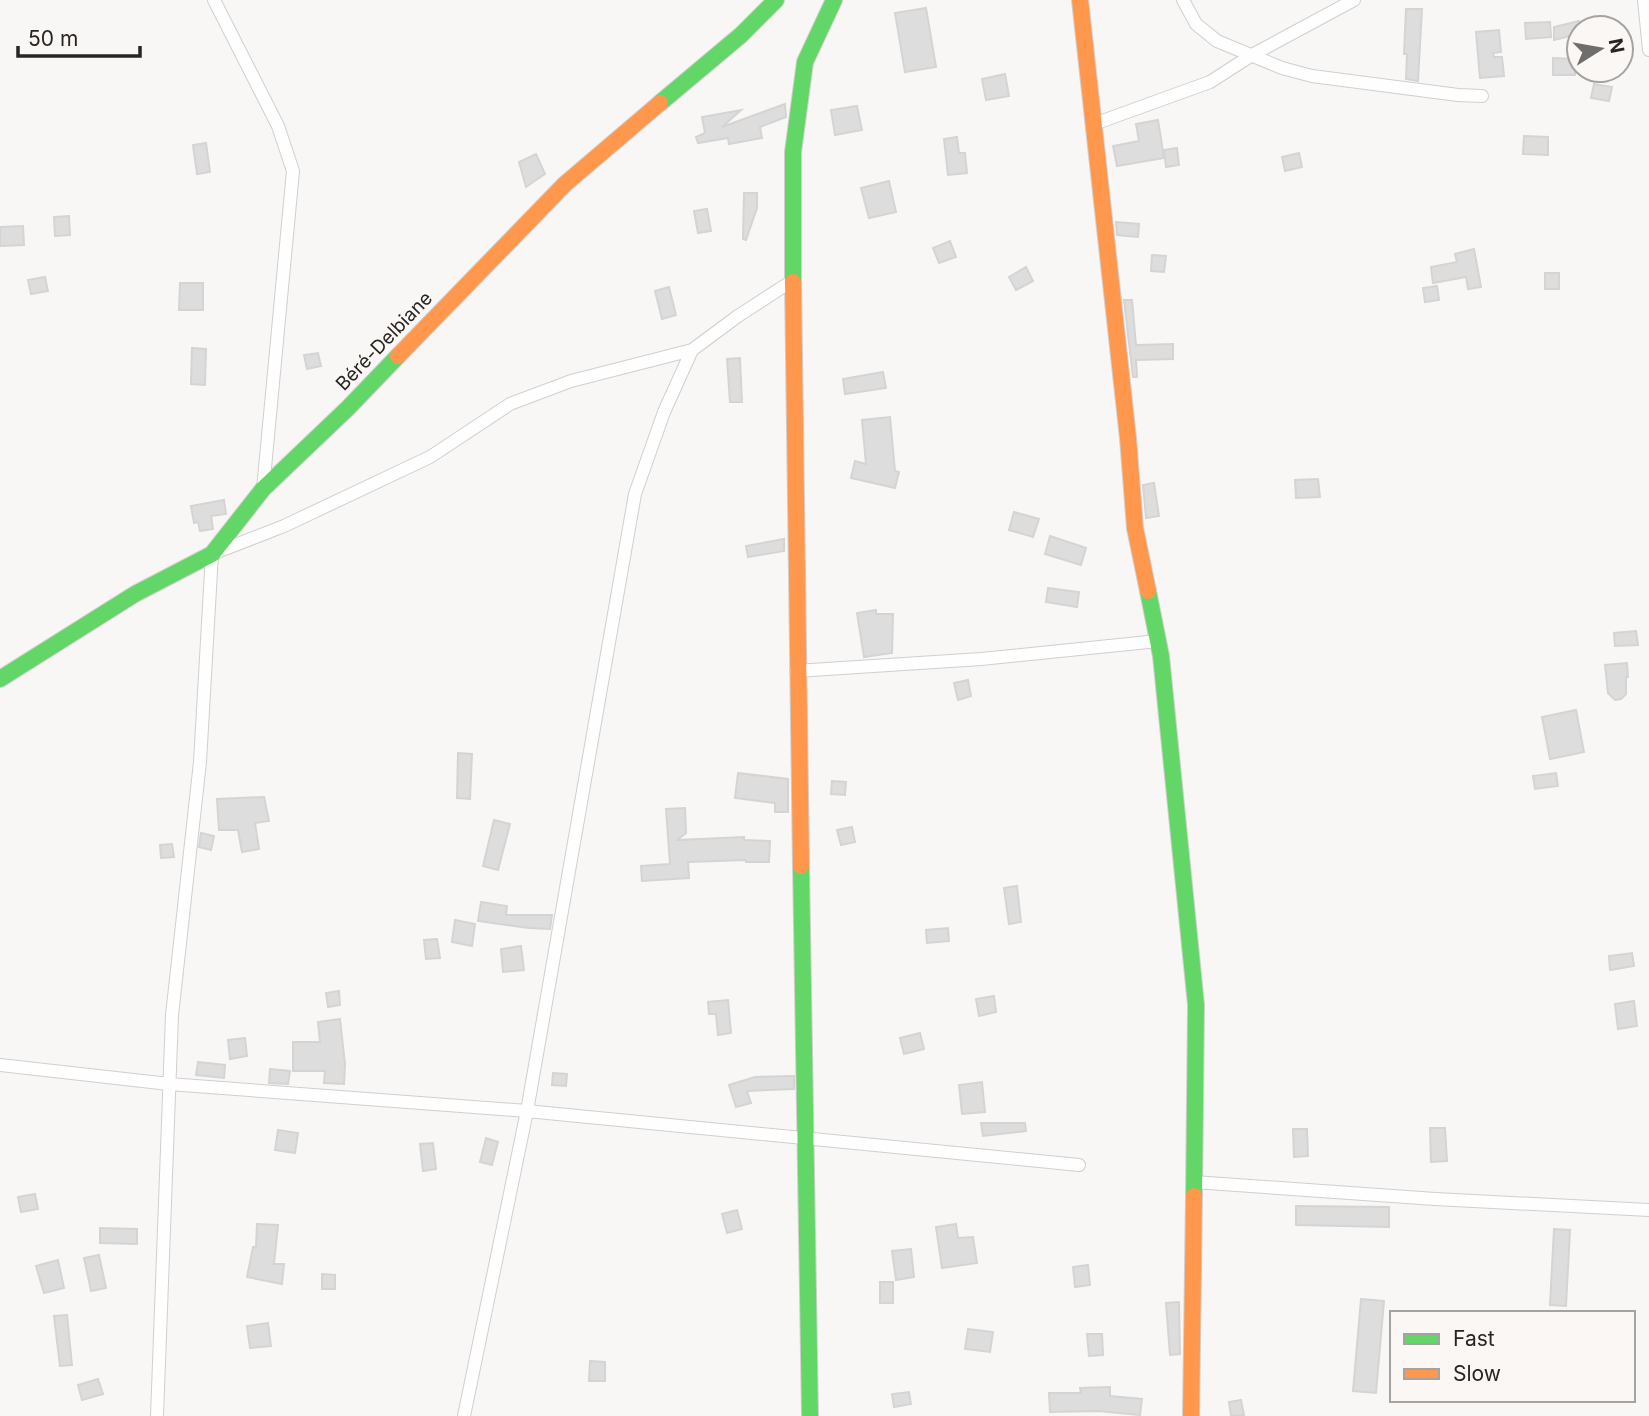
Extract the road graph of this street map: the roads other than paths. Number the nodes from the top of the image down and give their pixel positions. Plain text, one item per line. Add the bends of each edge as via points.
1 (214, 0) edge
2 (776, 0) edge
3 (834, 0) edge
4 (1080, 0) edge
5 (1184, 0) edge
6 (1354, 0) edge
7 (1644, 0) edge
8 (1649, 50) edge
9 (1252, 55) junction
10 (1482, 96) dead end
11 (1094, 124) junction
12 (792, 281) junction
13 (692, 350) junction
14 (263, 489) junction
15 (212, 554) junction
16 (1158, 640) junction
17 (796, 671) junction
18 (0, 679) edge
19 (0, 1065) edge
20 (169, 1084) junction
21 (527, 1111) junction
22 (808, 1140) junction
23 (1079, 1165) dead end
24 (1194, 1182) junction
25 (1649, 1210) edge
26 (157, 1416) edge
27 (464, 1416) edge
28 (810, 1416) edge
29 (1191, 1416) edge

1 - 14 street via 278,127 293,171
2 - 14 street, Béré-Delbiane via 565,184
3 - 12 street via 806,62 793,152
4 - 11 street
5 - 9 street via 1196,24 1217,41
6 - 9 street
7 - 8 street
9 - 10 street via 1312,76
9 - 11 street via 1210,82
11 - 16 street via 1135,528
12 - 13 street
12 - 17 street
13 - 15 street via 571,381 510,404 430,457 284,526
13 - 21 street via 635,494
14 - 15 street, Béré-Delbiane
15 - 18 street, Béré-Delbiane via 135,594
15 - 20 street via 200,762 172,1015
16 - 17 street via 981,659
16 - 24 street via 1196,1005
17 - 22 street
19 - 20 street
20 - 21 street
20 - 26 street
21 - 22 street
21 - 27 street
22 - 23 street
22 - 28 street
24 - 25 street
24 - 29 street

